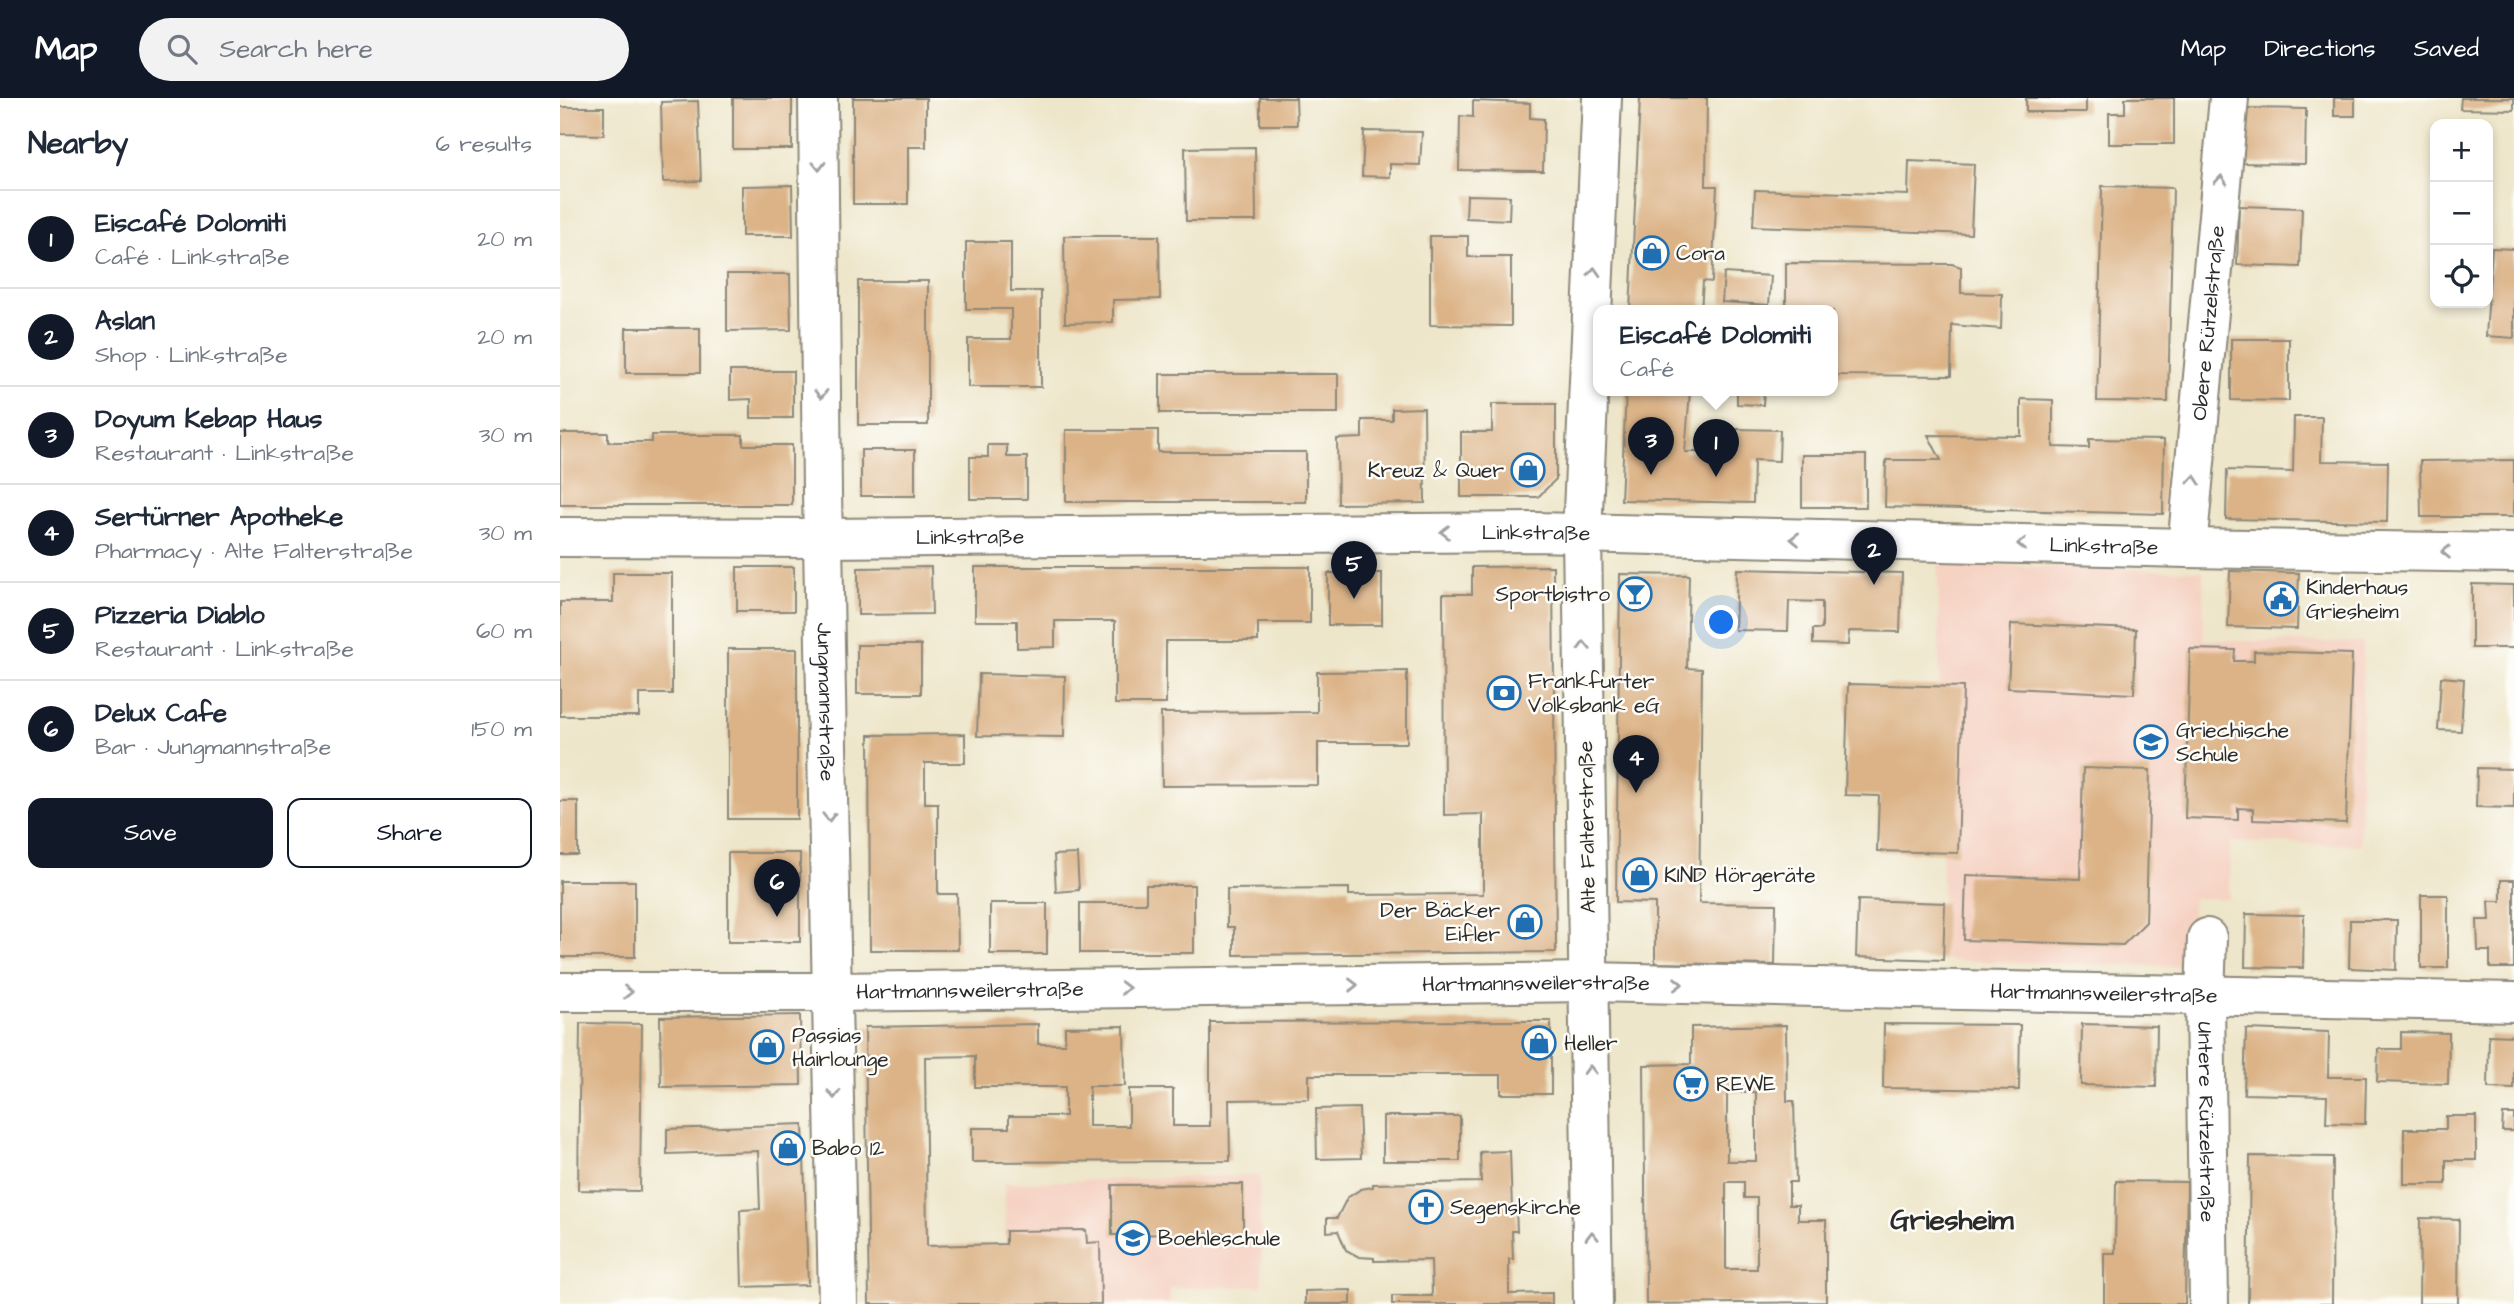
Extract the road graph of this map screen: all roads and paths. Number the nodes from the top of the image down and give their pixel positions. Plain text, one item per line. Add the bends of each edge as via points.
1 (818, 98) edge
2 (1602, 98) edge
3 (2229, 98) edge
4 (1582, 533) junction
5 (560, 537) edge
6 (824, 538) junction
7 (2188, 548) junction
8 (2514, 553) edge
9 (2207, 938) dead end
10 (1589, 982) junction
11 (560, 992) edge
12 (832, 992) junction
13 (2205, 997) junction
14 (2514, 1002) edge
15 (838, 1304) edge
16 (1592, 1304) edge
17 (2209, 1304) edge

1 -> 6 street, Jungmannstraße
4 -> 2 street, Alte Falterstraße
7 -> 3 street, Obere Rützelstraße
4 -> 6 street, Linkstraße
7 -> 4 street, Linkstraße
10 -> 4 street, Alte Falterstraße
5 - 6 street, Linkstraße
6 -> 12 street, Jungmannstraße
8 -> 7 street, Linkstraße
9 - 13 street, Untere Rützelstraße
12 -> 10 street, Hartmannsweilerstraße
10 -> 13 street, Hartmannsweilerstraße
16 -> 10 street, Alte Falterstraße
11 -> 12 street, Hartmannsweilerstraße
12 -> 15 street, Jungmannstraße
13 - 14 street, Hartmannsweilerstraße
13 - 17 street, Untere Rützelstraße

